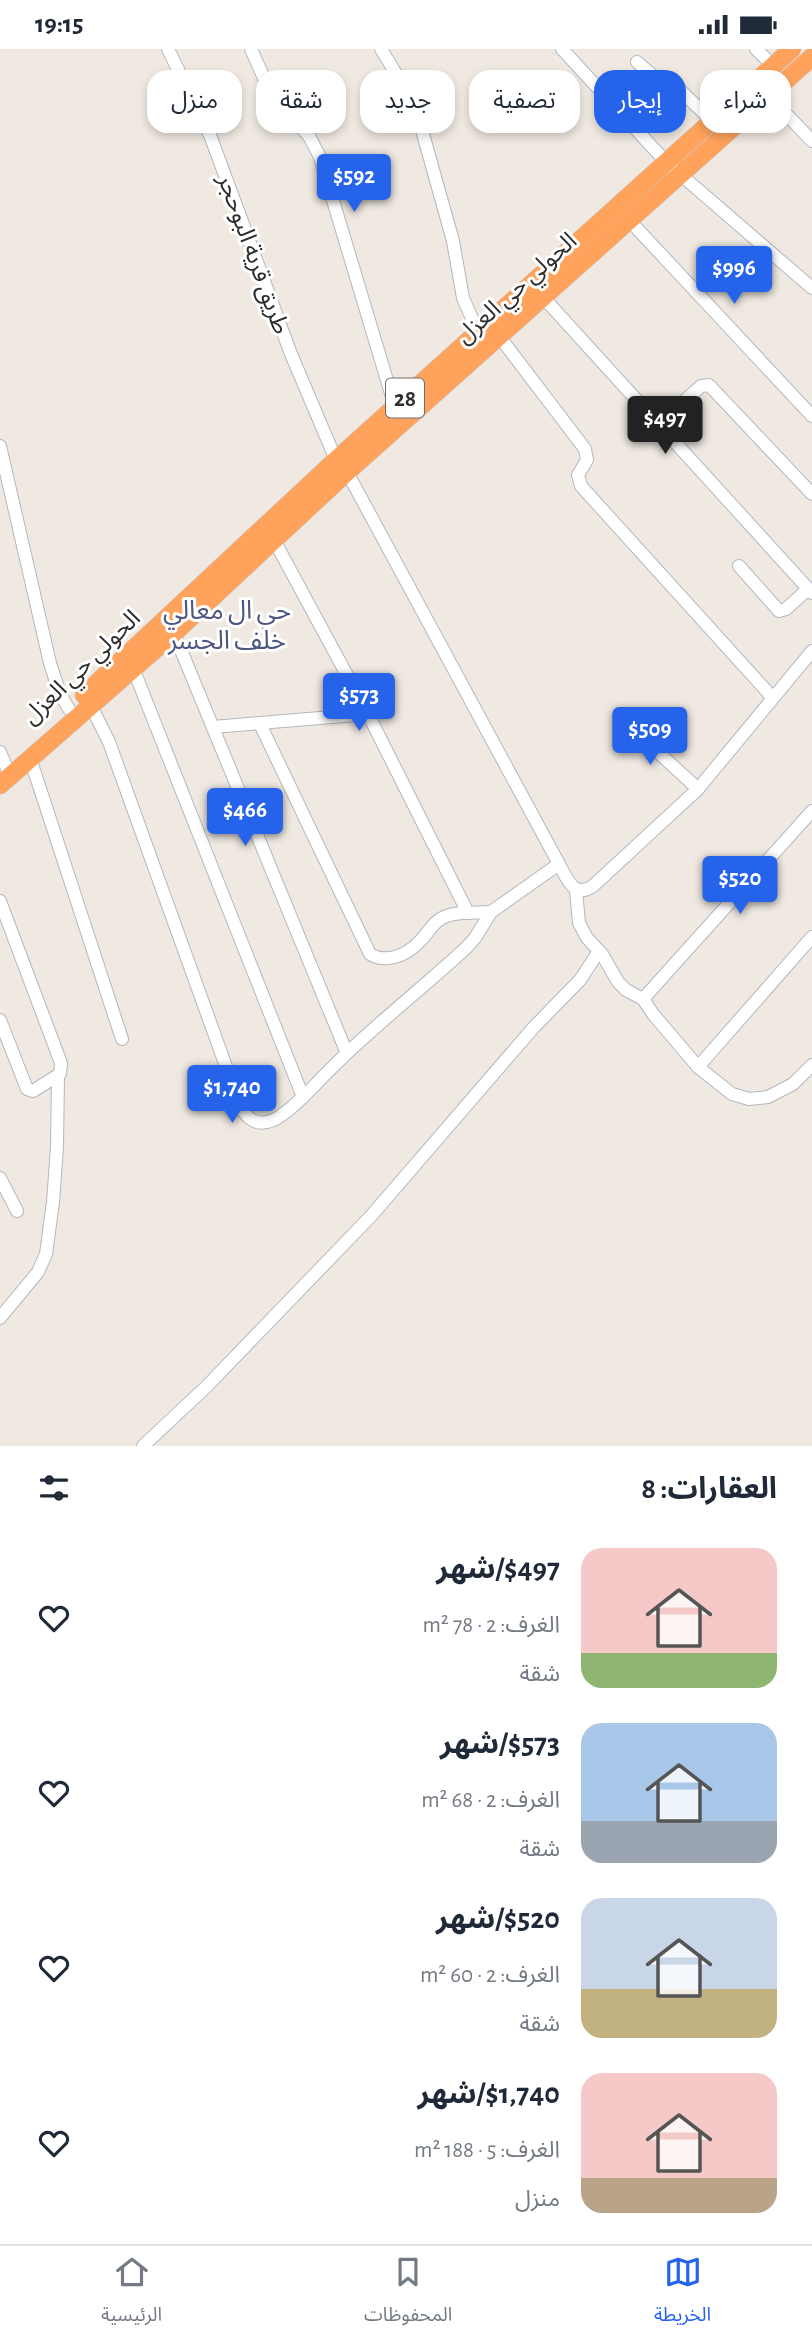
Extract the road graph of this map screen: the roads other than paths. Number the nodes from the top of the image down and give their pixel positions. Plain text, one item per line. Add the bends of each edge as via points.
1 (168, 49) edge
2 (251, 49) edge
3 (381, 49) edge
4 (562, 49) edge
5 (756, 49) edge
6 (792, 49) edge
7 (812, 57) edge
8 (637, 62) dead end
9 (773, 66) junction
10 (769, 70) edge
11 (791, 76) edge
12 (700, 109) edge
13 (791, 120) edge
14 (702, 133) edge
15 (719, 133) edge
16 (812, 141) edge
17 (673, 168) junction
18 (629, 221) junction
19 (812, 288) edge
20 (543, 297) junction
21 (478, 332) junction
22 (499, 336) junction
23 (395, 407) junction
24 (812, 416) edge
25 (659, 424) junction
26 (0, 446) edge
27 (341, 466) junction
28 (812, 494) edge
29 (274, 540) junction
30 (739, 566) dead end
31 (810, 591) edge
32 (174, 633) junction
33 (812, 651) edge
34 (133, 668) junction
35 (772, 697) junction
36 (90, 704) junction
37 (69, 709) junction
38 (368, 714) junction
39 (623, 720) dead end
40 (260, 724) junction
41 (212, 727) junction
42 (0, 752) edge
43 (30, 758) junction
44 (3, 781) edge
45 (698, 789) junction
46 (812, 811) edge
47 (559, 864) junction
48 (576, 890) junction
49 (0, 901) edge
50 (491, 912) junction
51 (468, 913) junction
52 (812, 937) edge
53 (599, 951) junction
54 (643, 999) junction
55 (0, 1020) edge
56 (122, 1039) dead end
57 (346, 1051) junction
58 (812, 1065) edge
59 (698, 1067) junction
60 (58, 1077) junction
61 (303, 1097) junction
62 (0, 1178) edge
63 (17, 1211) dead end
64 (0, 1318) edge
65 (143, 1446) edge

1 - 27 street, طريق قرية البوحجر via 210,135 291,354
2 - 23 street via 272,96 309,136 320,157
3 - 21 street via 418,116 453,241 463,298
4 - 17 street
5 - 9 street
6 - 9 highway, الحولي حي العزل / 28
7 - 11 highway, الحولي حي العزل / 28
8 - 12 street
9 - 10 highway, الحولي حي العزل / 28
13 - 16 street
14 - 17 highway, الحولي حي العزل / 28
15 - 17 highway, الحولي حي العزل / 28
17 - 18 highway, الحولي حي العزل / 28
17 - 19 street
17 - 21 highway, الحولي حي العزل / 28
18 - 20 highway, الحولي حي العزل / 28
18 - 24 street
20 - 22 highway, الحولي حي العزل / 28
20 - 25 street
21 - 23 highway, الحولي حي العزل / 28
22 - 27 highway, الحولي حي العزل / 28
22 - 35 street via 586,449 587,460 578,475 581,487
23 - 27 highway, الحولي حي العزل / 28
25 - 28 street via 701,386 709,385
25 - 31 street
26 - 37 street via 50,663
27 - 29 highway, الحولي حي العزل / 28
27 - 37 highway, الحولي حي العزل / 28
27 - 47 street, طريق قرية البوحجر
29 - 32 highway, الحولي حي العزل / 28
29 - 38 street
30 - 31 street via 779,611
32 - 34 highway, الحولي حي العزل / 28
32 - 41 street
33 - 35 street
34 - 36 highway, الحولي حي العزل / 28
34 - 61 street
35 - 45 street
36 - 43 highway, الحولي حي العزل / 28
36 - 61 street via 109,742 241,1108 257,1123 269,1122
37 - 43 highway, الحولي حي العزل / 28 via 38,742
38 - 40 street
38 - 51 street
39 - 45 street
40 - 41 street
40 - 51 street via 370,954 385,959 404,953 440,919
41 - 57 street
42 - 44 street
43 - 44 highway, 28
43 - 56 street
45 - 48 street via 593,886
46 - 54 street
47 - 48 street, طريق قرية البوحجر
47 - 50 street
48 - 53 street via 579,923
49 - 60 street via 62,1066
50 - 51 street
50 - 57 street via 466,948
52 - 59 street
53 - 54 street via 621,986
53 - 65 street via 580,980 371,1216
54 - 59 street
55 - 60 street via 27,1089 33,1091
57 - 61 street
58 - 59 street via 783,1090 755,1099 732,1094
60 - 64 street via 57,1147 46,1254 38,1272
62 - 63 street

